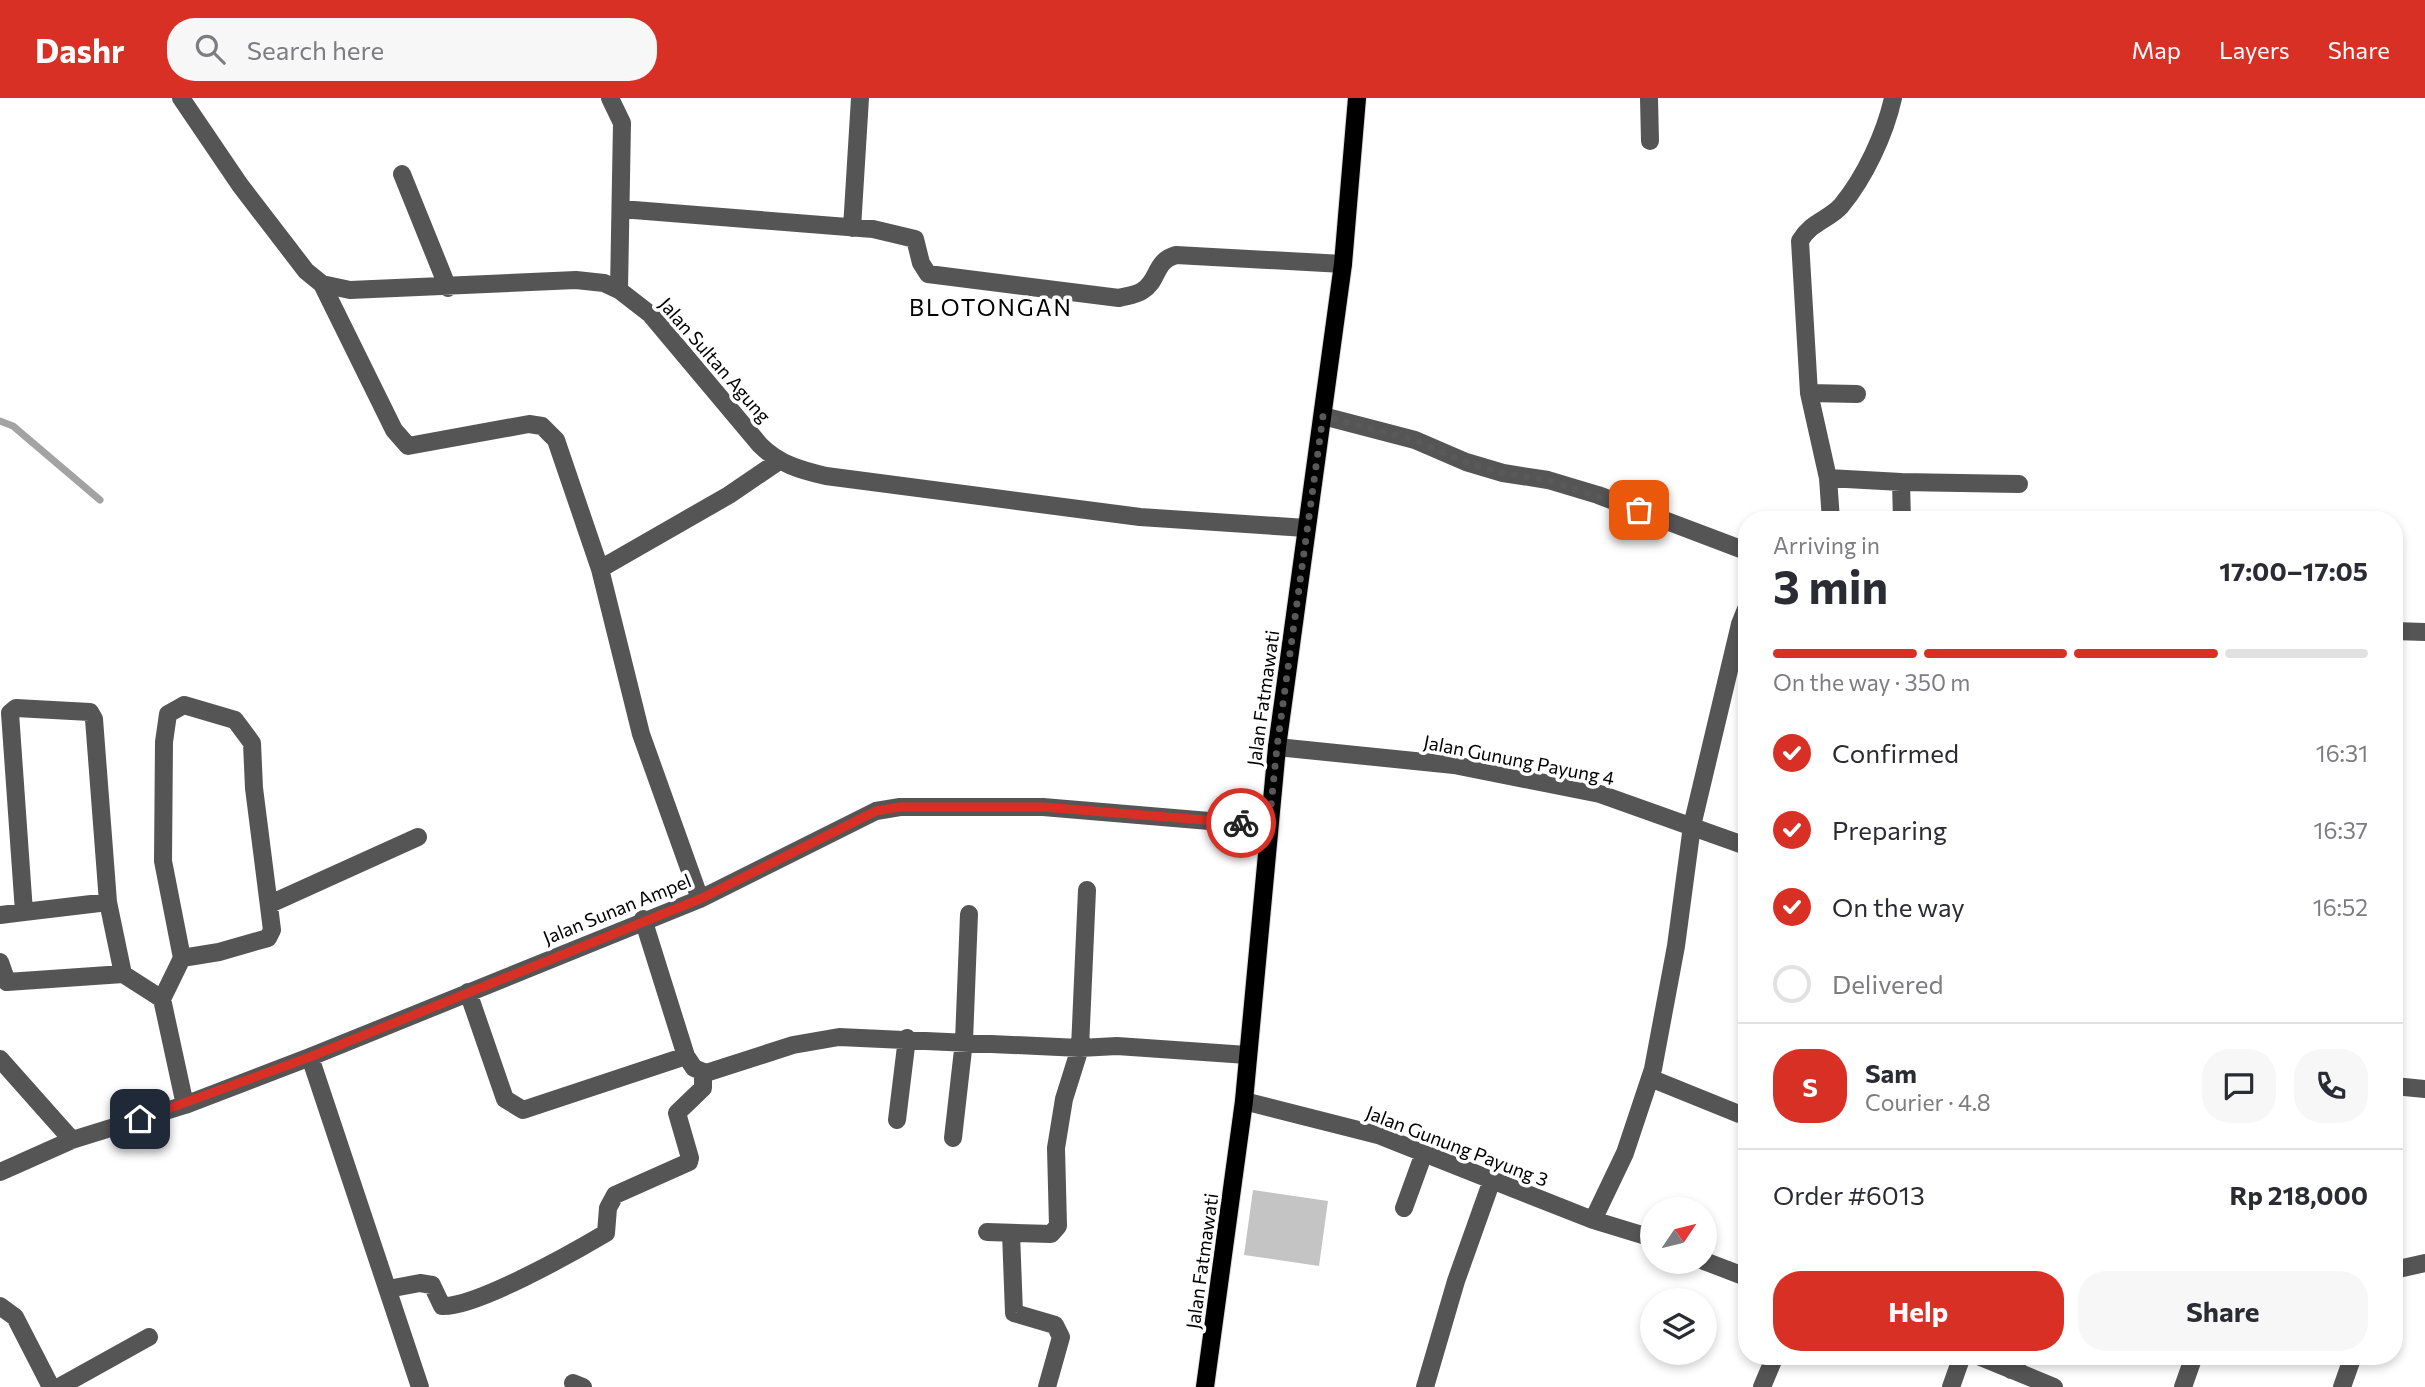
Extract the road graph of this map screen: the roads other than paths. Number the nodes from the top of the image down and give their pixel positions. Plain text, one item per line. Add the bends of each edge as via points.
1 (181, 98) edge
2 (610, 98) edge
3 (860, 98) edge
4 (1357, 98) edge
5 (1649, 98) edge
6 (1893, 98) edge
7 (1650, 141) dead end
8 (401, 174) dead end
9 (621, 209) junction
10 (852, 228) junction
11 (1343, 264) junction
12 (322, 284) junction
13 (449, 288) junction
14 (619, 290) junction
15 (1809, 393) junction
16 (1857, 394) dead end
17 (1323, 416) junction
18 (779, 461) junction
19 (1828, 478) junction
20 (1901, 482) junction
21 (2019, 484) dead end
22 (1831, 511) edge
23 (1902, 511) edge
24 (1306, 528) junction
25 (1738, 548) edge
26 (600, 569) junction
27 (2403, 631) edge
28 (1738, 632) edge
29 (2425, 632) edge
30 (1277, 747) junction
31 (1269, 826) junction
32 (1692, 826) junction
33 (418, 837) dead end
34 (1738, 843) edge
35 (1087, 890) dead end
36 (700, 899) junction
37 (108, 902) junction
38 (270, 904) junction
39 (24, 912) junction
40 (969, 914) dead end
41 (0, 915) edge
42 (643, 919) junction
43 (182, 958) junction
44 (0, 962) edge
45 (123, 974) junction
46 (468, 992) junction
47 (162, 999) junction
48 (907, 1038) junction
49 (964, 1041) junction
50 (1080, 1048) junction
51 (1247, 1055) junction
52 (686, 1056) junction
53 (310, 1057) junction
54 (0, 1059) edge
55 (703, 1073) junction
56 (1650, 1078) junction
57 (2403, 1087) edge
58 (2425, 1089) edge
59 (1244, 1101) junction
60 (185, 1105) junction
61 (1738, 1113) edge
62 (897, 1120) dead end
63 (953, 1138) dead end
64 (72, 1140) junction
65 (1424, 1153) junction
66 (0, 1172) edge
67 (1492, 1180) junction
68 (1404, 1208) dead end
69 (1592, 1220) junction
70 (987, 1232) dead end
71 (1011, 1233) junction
72 (1640, 1234) edge
73 (2425, 1263) edge
74 (1717, 1266) edge
75 (2403, 1268) edge
76 (1738, 1274) edge
77 (388, 1289) junction
78 (0, 1306) edge
79 (149, 1337) dead end
80 (1771, 1365) edge
81 (1959, 1365) edge
82 (2019, 1365) edge
83 (2191, 1365) edge
84 (2350, 1365) edge
85 (51, 1387) edge
86 (59, 1387) edge
87 (420, 1387) edge
88 (1047, 1387) edge
89 (1205, 1387) edge
90 (1425, 1387) edge
91 (1762, 1387) edge
92 (1951, 1387) edge
93 (2053, 1387) edge
94 (2183, 1387) edge
95 (2342, 1387) edge

1 - 12 street via 275,232
2 - 9 street via 622,123
3 - 10 street
4 - 11 main road, Jalan Fatmawati
5 - 7 street
6 - 15 street via 1889,118 1852,191 1839,208 1807,230 1801,241
8 - 13 street
9 - 10 street
9 - 14 street
10 - 11 street via 915,239 929,274 1119,298 1142,291 1158,265 1176,255
11 - 17 main road, Jalan Fatmawati
12 - 13 street, Jalan Sultan Agung via 350,290
12 - 26 street via 394,430 408,446 529,424 542,426 556,440
13 - 14 street, Jalan Sultan Agung via 584,280
14 - 18 street, Jalan Sultan Agung via 650,314 760,445
15 - 16 street
15 - 19 street
17 - 24 main road, Jalan Fatmawati
17 - 25 street via 1415,440 1503,473 1598,495
18 - 24 street, Jalan Sultan Agung via 826,476 1140,517
18 - 26 street
19 - 20 street
19 - 22 street
20 - 21 street
20 - 23 street
24 - 30 main road, Jalan Fatmawati
26 - 36 street via 640,734
27 - 29 street
28 - 32 street
30 - 31 main road, Jalan Fatmawati
30 - 32 street, Jalan Gunung Payung 4 via 1454,765 1533,780 1600,794
31 - 36 street, Jalan Sunan Ampel via 1043,807 900,807 853,821
31 - 51 main road, Jalan Fatmawati
32 - 34 street, Jalan Gunung Payung 4
32 - 56 street via 1676,946
33 - 38 street
35 - 50 street
36 - 42 street, Jalan Sunan Ampel
37 - 39 street
37 - 39 street via 92,715 88,711 16,708 10,717
37 - 45 street
38 - 43 street via 272,930 268,938
38 - 43 street via 248,734 235,720 191,705 180,706 168,714 166,722 163,861
39 - 41 street
40 - 49 street
42 - 46 street, Jalan Sunan Ampel
42 - 52 street
43 - 47 street
44 - 45 street via 7,982
45 - 47 street
46 - 52 street via 505,1099 516,1108 534,1108
46 - 53 street, Jalan Sunan Ampel
47 - 60 street
48 - 49 street
48 - 55 street via 817,1040
48 - 62 street
49 - 50 street
49 - 63 street
50 - 51 street via 1117,1046
50 - 71 street via 1056,1148 1058,1226 1051,1234
51 - 59 main road, Jalan Fatmawati
52 - 55 street
53 - 60 street, Jalan Sunan Ampel
53 - 77 street
54 - 64 street
55 - 77 street via 703,1088 677,1114 689,1162 615,1195 608,1208 606,1233 454,1306 442,1306 432,1285
56 - 61 street
56 - 69 street via 1625,1153
57 - 58 street
59 - 65 street, Jalan Gunung Payung 3 via 1378,1135
59 - 89 main road, Jalan Fatmawati
60 - 64 street, Jalan Sunan Ampel
64 - 66 street, Jalan Sunan Ampel
65 - 67 street, Jalan Gunung Payung 3
65 - 68 street
67 - 69 street, Jalan Gunung Payung 3
67 - 90 street
69 - 72 street, Jalan Gunung Payung 3
70 - 71 street
71 - 88 street via 1016,1308 1055,1325 1061,1337
73 - 75 street
74 - 76 street
77 - 87 street
78 - 85 street via 15,1317
79 - 86 street
80 - 91 street
81 - 92 street
82 - 93 street
83 - 94 street
84 - 95 street

